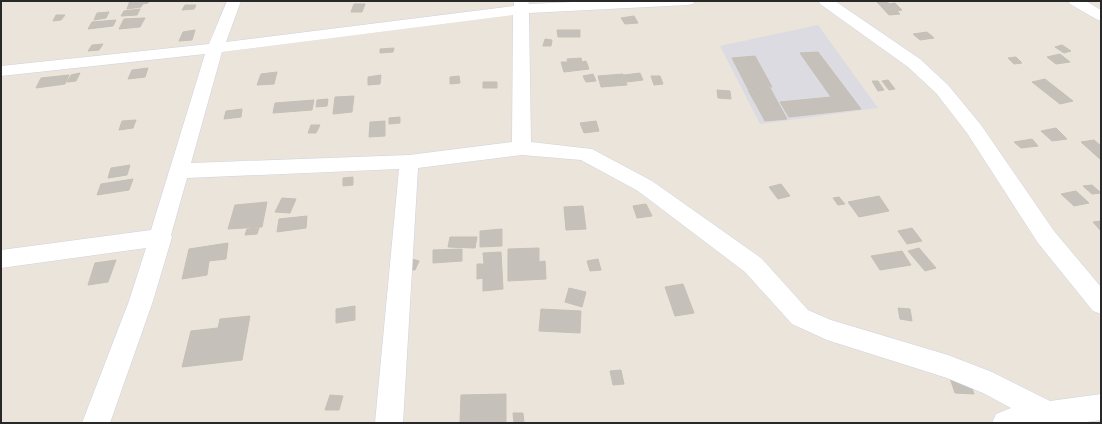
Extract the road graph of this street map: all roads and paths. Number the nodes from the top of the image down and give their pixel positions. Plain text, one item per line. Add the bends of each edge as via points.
1 (234, 1) edge
2 (688, 1) edge
3 (825, 1) edge
4 (1075, 1) edge
5 (521, 5) edge
6 (1101, 16) edge
7 (215, 48) junction
8 (1, 71) edge
9 (522, 148) junction
10 (409, 162) junction
11 (180, 171) junction
12 (161, 237) junction
13 (1, 259) edge
14 (1101, 304) edge
15 (1101, 407) edge
16 (1048, 414) junction
17 (96, 423) edge
18 (389, 423) edge
19 (1006, 423) edge

1 - 7 street
2 - 5 street
3 - 14 street via 914,63 942,89 974,129 1046,237
4 - 6 street
5 - 7 street
5 - 9 street
7 - 8 street
7 - 11 street
9 - 10 street
9 - 16 street via 585,154 645,186 753,265 800,317 827,329 948,367 992,384
10 - 11 street
10 - 18 street
11 - 12 street
12 - 13 street
12 - 17 street via 141,301
15 - 16 street
16 - 19 street

